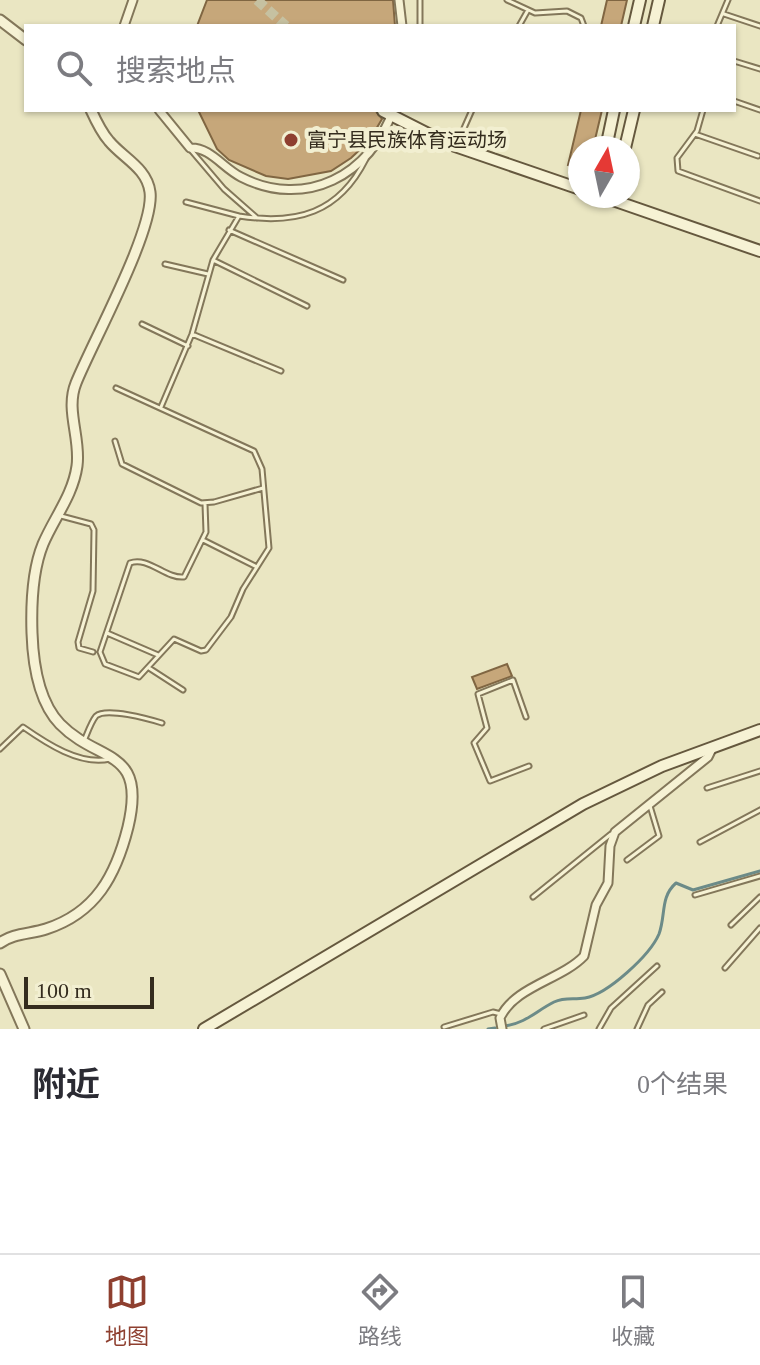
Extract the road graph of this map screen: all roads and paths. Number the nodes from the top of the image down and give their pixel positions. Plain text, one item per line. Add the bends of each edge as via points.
1 (133, 0) edge
2 (399, 0) edge
3 (420, 0) edge
4 (507, 0) edge
5 (640, 0) edge
6 (659, 0) edge
7 (728, 0) edge
8 (528, 10) junction
9 (724, 14) junction
10 (0, 20) edge
11 (125, 24) edge
12 (402, 24) edge
13 (420, 24) edge
14 (520, 24) edge
15 (583, 24) edge
16 (634, 24) edge
17 (653, 24) edge
18 (718, 24) edge
19 (760, 26) edge
20 (24, 38) edge
21 (736, 62) edge
22 (760, 69) edge
23 (736, 102) edge
24 (760, 110) edge
25 (92, 112) edge
26 (161, 112) edge
27 (389, 112) edge
28 (471, 112) edge
29 (614, 112) edge
30 (634, 112) edge
31 (702, 112) edge
32 (695, 134) junction
33 (609, 136) edge
34 (628, 136) edge
35 (456, 147) junction
36 (190, 148) junction
37 (368, 155) junction
38 (758, 156) dead end
39 (568, 185) edge
40 (760, 201) edge
41 (186, 202) dead end
42 (640, 207) edge
43 (239, 216) junction
44 (257, 218) junction
45 (229, 230) junction
46 (760, 251) edge
47 (213, 260) junction
48 (165, 264) dead end
49 (208, 274) junction
50 (343, 280) dead end
51 (307, 306) dead end
52 (142, 324) dead end
53 (192, 334) junction
54 (188, 346) junction
55 (281, 371) dead end
56 (116, 388) dead end
57 (161, 407) junction
58 (115, 441) dead end
59 (264, 488) junction
60 (205, 504) junction
61 (58, 515) junction
62 (203, 540) junction
63 (258, 567) junction
64 (107, 633) junction
65 (93, 652) dead end
66 (158, 655) junction
67 (149, 668) junction
68 (183, 690) dead end
69 (526, 717) dead end
70 (162, 723) dead end
71 (760, 730) edge
72 (84, 741) junction
73 (713, 747) junction
74 (0, 749) edge
75 (113, 757) junction
76 (529, 766) dead end
77 (760, 771) edge
78 (707, 788) dead end
79 (648, 802) junction
80 (760, 810) edge
81 (615, 832) junction
82 (700, 842) dead end
83 (627, 860) dead end
84 (760, 876) edge
85 (695, 895) dead end
86 (533, 897) dead end
87 (760, 897) edge
88 (731, 925) dead end
89 (760, 928) edge
90 (0, 943) edge
91 (657, 966) dead end
92 (725, 968) dead end
93 (0, 974) edge
94 (662, 992) dead end
95 (501, 1014) junction
96 (584, 1015) dead end
97 (444, 1027) dead end
98 (24, 1029) edge
99 (204, 1029) edge
100 (502, 1029) edge
101 (544, 1029) edge
102 (599, 1029) edge
103 (637, 1029) edge

1 - 11 street
2 - 12 street
3 - 13 lane
4 - 8 lane
5 - 16 main road
6 - 17 main road
7 - 9 lane
8 - 14 lane
8 - 15 lane via 571,11
9 - 18 lane
9 - 19 lane
10 - 20 street
21 - 22 lane
23 - 24 lane
25 - 61 street via 107,139 144,175 150,201 123,280 74,387 77,466
26 - 36 street
27 - 35 main road
27 - 37 street
28 - 35 lane
29 - 33 main road
30 - 34 main road
31 - 32 lane
32 - 38 lane
32 - 40 lane via 677,158 678,171
35 - 39 main road
36 - 37 street via 206,150 251,182 293,190 333,181
36 - 44 lane
37 - 44 lane via 354,182 332,203 302,215
41 - 43 lane
42 - 46 main road
43 - 44 lane
43 - 45 lane
45 - 47 lane
45 - 50 lane
47 - 49 lane
47 - 51 lane
48 - 49 lane
49 - 53 lane
52 - 54 lane
53 - 54 lane
53 - 55 lane
54 - 57 lane
56 - 57 lane
57 - 59 lane via 251,448 260,461
58 - 60 lane via 122,464
59 - 60 lane
59 - 63 lane via 270,545
60 - 62 lane
61 - 65 lane via 93,526 93,591 78,642 79,648
61 - 72 street via 36,569 33,643 49,709 66,730
62 - 63 lane
62 - 64 lane via 182,578 140,561 130,563
63 - 66 lane via 206,650 174,639
64 - 66 lane
64 - 67 lane via 102,662 136,677
66 - 67 lane
67 - 68 lane
69 - 76 lane via 513,680 478,694 487,728 474,743 490,781
70 - 72 lane via 102,714 95,717
71 - 73 main road
72 - 75 street
73 - 79 street via 708,757
73 - 99 main road via 583,804
74 - 75 lane via 23,727 47,745 93,759
75 - 90 street via 130,781 133,800 107,886 59,924
77 - 78 lane
79 - 81 street
79 - 83 lane via 659,836
80 - 82 lane
81 - 86 lane
81 - 95 street via 608,883 596,905 584,956
84 - 85 lane
87 - 88 lane
89 - 92 lane
91 - 102 lane via 611,1008
93 - 98 street
94 - 103 lane via 648,1005
95 - 97 lane
95 - 100 street
96 - 101 lane

